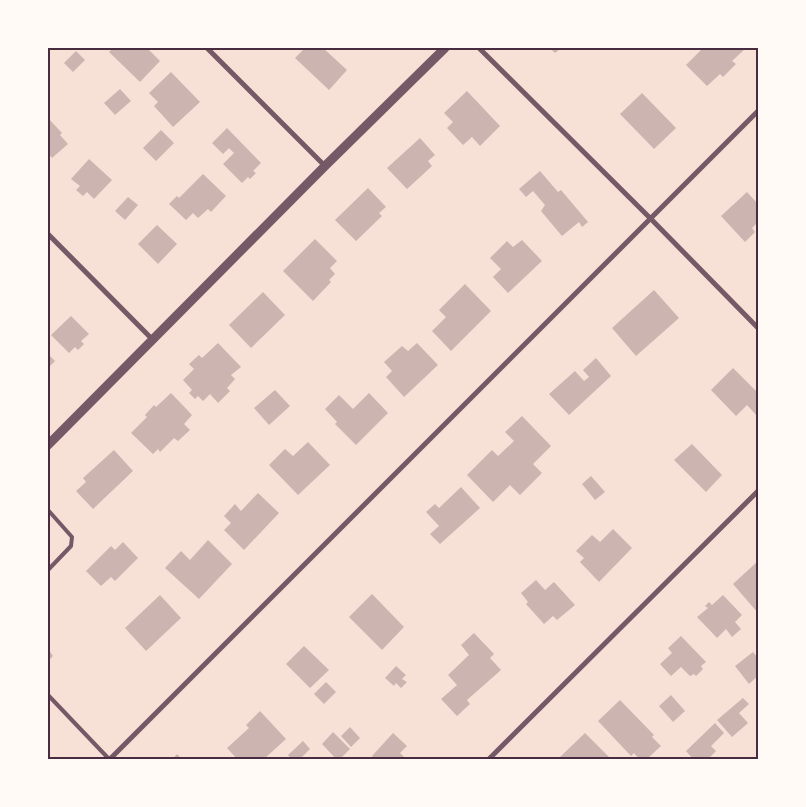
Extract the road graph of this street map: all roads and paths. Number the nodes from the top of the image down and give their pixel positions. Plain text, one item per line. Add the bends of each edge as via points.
1 (207, 48) edge
2 (445, 48) edge
3 (479, 48) edge
4 (758, 112) edge
5 (324, 166) junction
6 (651, 219) junction
7 (48, 234) edge
8 (758, 328) edge
9 (152, 339) junction
10 (48, 445) edge
11 (758, 491) edge
12 (48, 510) edge
13 (48, 570) edge
14 (48, 695) edge
15 (109, 759) edge
16 (488, 760) edge

1 - 5 street
2 - 5 street
3 - 6 street
4 - 6 street
5 - 9 street
6 - 8 street
6 - 15 street
7 - 9 street
9 - 10 street
11 - 16 street
12 - 13 lane via 72,537 71,546
14 - 15 lane

